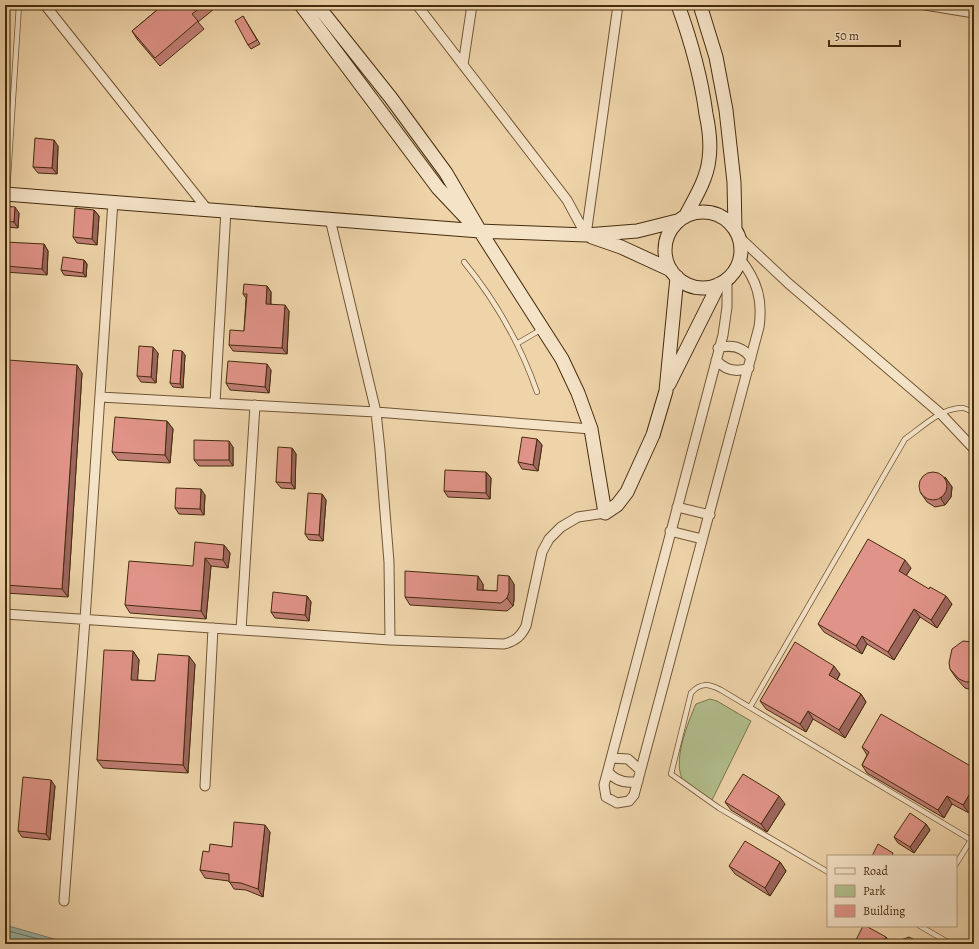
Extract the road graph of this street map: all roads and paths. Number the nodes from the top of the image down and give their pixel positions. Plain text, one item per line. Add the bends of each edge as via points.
1 (19, 5) edge
2 (45, 5) edge
3 (301, 5) edge
4 (317, 5) edge
5 (417, 5) edge
6 (472, 5) edge
7 (618, 5) edge
8 (678, 5) edge
9 (700, 5) edge
10 (925, 5) edge
11 (974, 13) edge
12 (463, 64) junction
13 (6, 194) edge
14 (113, 201) junction
15 (207, 209) junction
16 (226, 210) junction
17 (330, 218) junction
18 (682, 218) junction
19 (480, 230) junction
20 (737, 232) junction
21 (586, 236) junction
22 (740, 259) junction
23 (464, 262) dead end
24 (674, 274) junction
25 (723, 282) junction
26 (543, 328) junction
27 (518, 343) junction
28 (718, 348) junction
29 (751, 358) junction
30 (716, 360) junction
31 (749, 368) junction
32 (666, 391) junction
33 (537, 392) dead end
34 (100, 397) junction
35 (215, 403) junction
36 (255, 405) junction
37 (376, 412) junction
38 (974, 413) edge
39 (941, 414) junction
40 (591, 429) junction
41 (974, 449) edge
42 (677, 506) junction
43 (605, 513) junction
44 (710, 515) junction
45 (670, 530) junction
46 (702, 539) junction
47 (5, 614) edge
48 (85, 620) junction
49 (213, 628) junction
50 (241, 630) junction
51 (390, 640) junction
52 (750, 707) junction
53 (611, 758) junction
54 (640, 770) junction
55 (608, 772) junction
56 (638, 781) junction
57 (204, 786) dead end
58 (974, 835) edge
59 (971, 840) junction
60 (957, 862) edge
61 (827, 871) edge
62 (64, 901) dead end
63 (922, 927) edge
64 (951, 944) edge

1 - 13 lane
2 - 15 street
3 - 19 street via 438,188
4 - 19 street via 428,148
5 - 12 street
6 - 12 street
7 - 21 street
8 - 18 street via 693,47 702,84 709,159 704,180
9 - 20 street via 716,57 726,110
10 - 11 street
12 - 21 street via 567,200
13 - 14 street
14 - 15 street
14 - 34 street
15 - 16 street
16 - 17 street
16 - 35 street
17 - 19 street
17 - 37 street
18 - 20 street via 696,212 708,212 728,221
18 - 21 street via 637,231
18 - 24 street via 670,229 664,250 666,261
19 - 21 street
19 - 26 street
20 - 22 street via 741,247
20 - 39 street via 788,283
21 - 24 street via 621,248
22 - 25 street via 735,270
22 - 29 street via 754,279 760,303 759,327
23 - 27 lane via 488,293
24 - 25 street via 686,284 697,287 708,287
24 - 32 street
25 - 28 street via 726,321
25 - 32 street
26 - 27 lane
26 - 40 street via 571,376
27 - 33 lane
28 - 29 street via 737,347
28 - 30 street
29 - 31 street
30 - 31 street via 731,370
30 - 42 street
31 - 44 street
32 - 43 street via 653,435 627,492 617,505
34 - 35 street
34 - 48 street
35 - 36 street
36 - 37 street
36 - 50 street
37 - 40 street
37 - 51 street via 388,554
38 - 39 lane via 966,408 960,408
39 - 41 street
39 - 52 lane via 905,439
40 - 43 street
42 - 44 street
42 - 45 street
43 - 51 street via 578,517 561,527 549,539 542,552 526,626 522,636 512,642 504,644
44 - 46 street
45 - 46 street
45 - 53 street
46 - 54 street
47 - 48 street
48 - 49 street
48 - 62 street
49 - 50 street
49 - 57 street
50 - 51 street
52 - 59 lane
52 - 61 lane via 711,686 703,685 696,688 691,694 670,774 719,808
53 - 54 street via 628,759
53 - 55 street
54 - 56 street
55 - 56 street via 619,780
55 - 56 street via 603,790 606,797 617,803 632,799
58 - 59 lane
59 - 60 lane
63 - 64 lane

